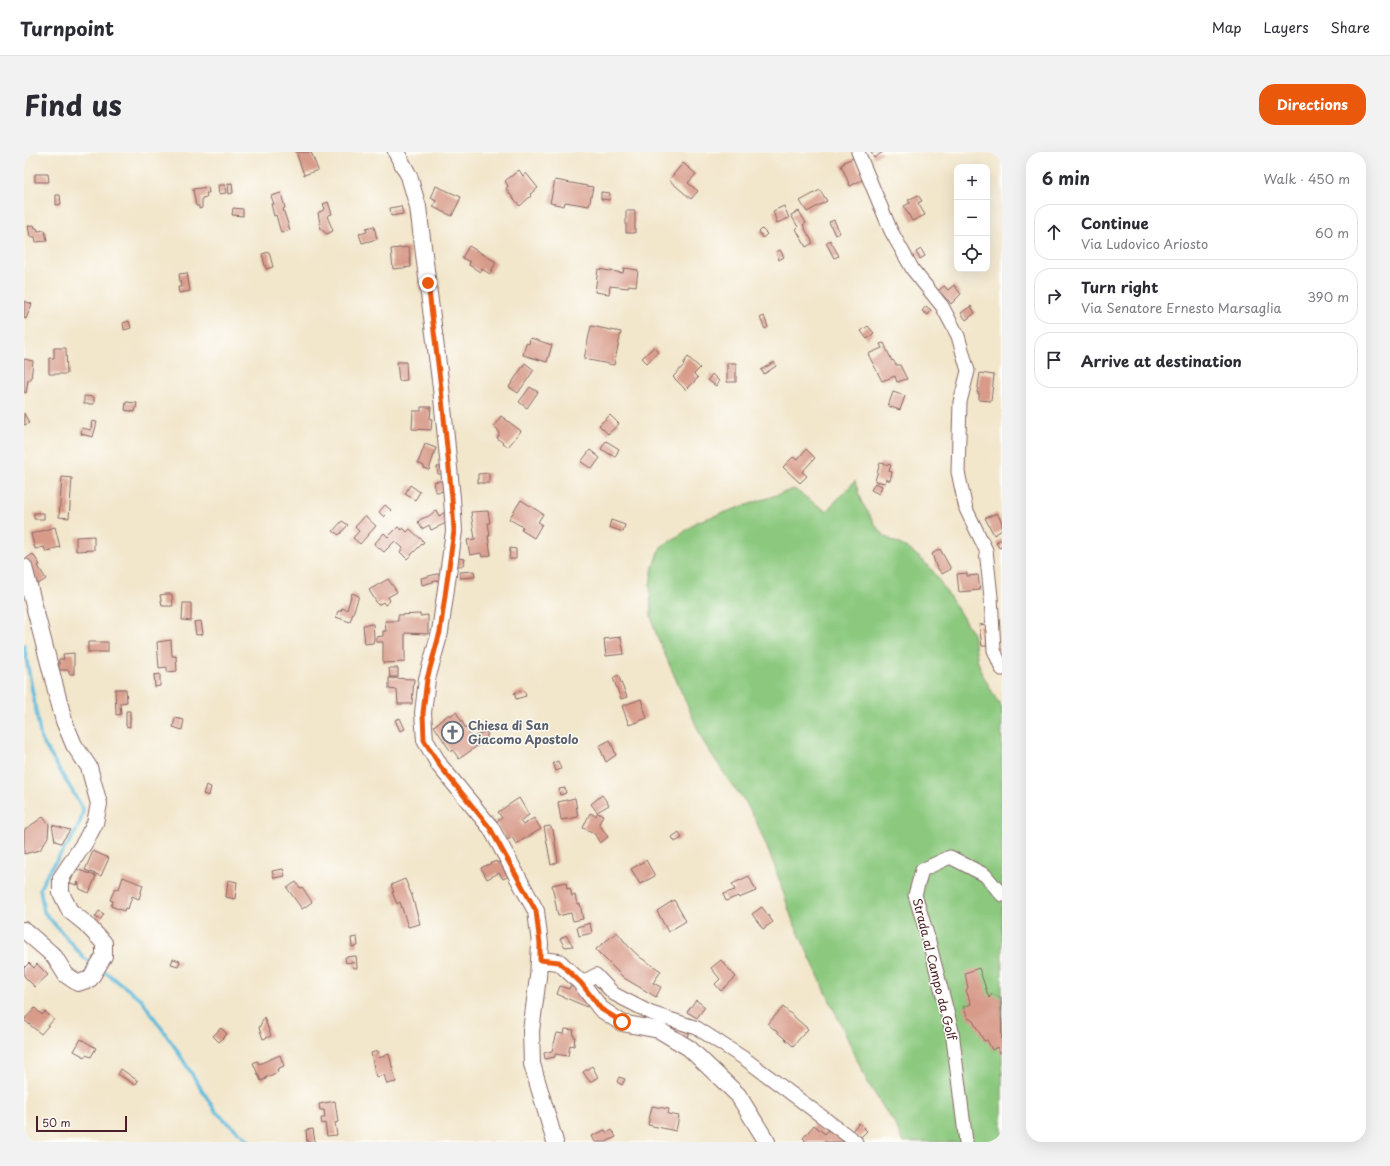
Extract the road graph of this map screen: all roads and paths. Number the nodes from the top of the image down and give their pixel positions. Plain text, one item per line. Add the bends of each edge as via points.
1 (396, 152) edge
2 (858, 152) edge
3 (24, 568) edge
4 (1002, 669) edge
5 (1002, 895) edge
6 (24, 930) edge
7 (540, 960) junction
8 (581, 983) junction
9 (555, 1142) edge
10 (767, 1142) edge
11 (856, 1142) edge
12 (966, 1142) edge

1 - 7 street via 409,176 418,207 441,388 454,531 440,632 427,679 423,713 424,740 440,766 490,828 536,911
2 - 4 street via 890,231 913,270 942,306 960,343 968,372 960,402 958,472 966,508 986,550 994,650
3 - 6 street via 64,722 89,767 99,804 95,823 61,878 60,893 70,911 85,922 104,943 104,956 90,979 78,983 66,975 54,956
5 - 12 street, Strada al Campo da Golf via 985,875 950,857 922,870 915,896 952,1031
7 - 8 street via 559,962
7 - 9 street via 530,1031 532,1064
8 - 10 street via 601,1009 622,1022 659,1030 689,1048 738,1095
8 - 11 street via 596,975 614,994 651,1013 697,1028 745,1059

